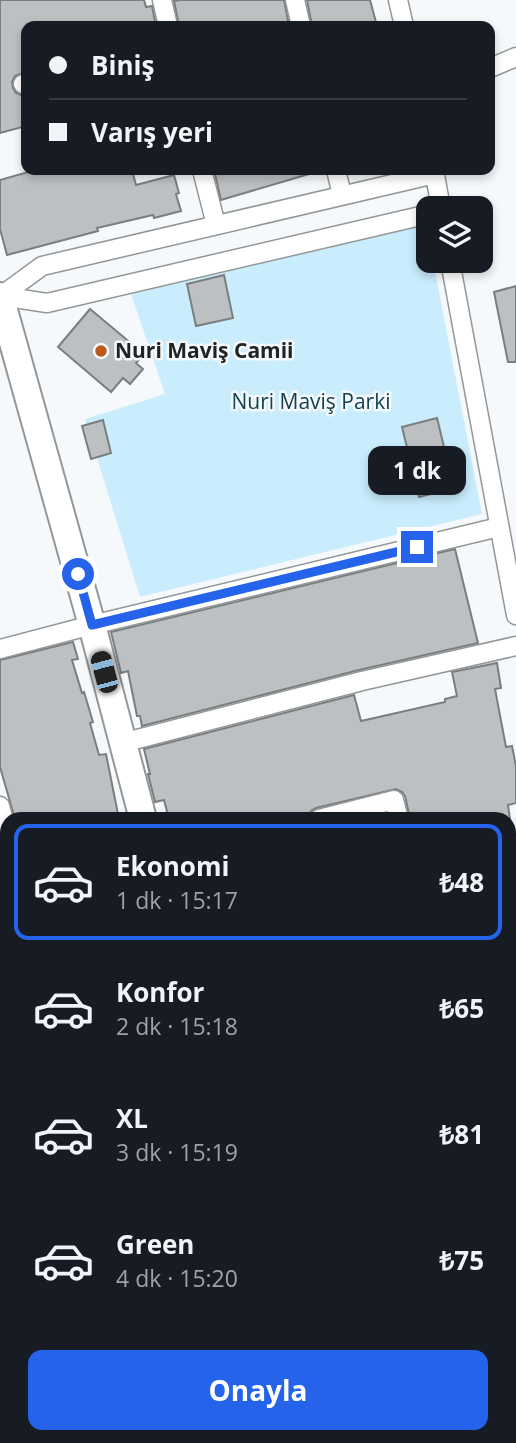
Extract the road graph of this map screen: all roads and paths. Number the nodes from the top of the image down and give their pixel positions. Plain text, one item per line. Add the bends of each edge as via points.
1 (162, 0) edge
2 (295, 0) edge
3 (398, 0) edge
4 (167, 21) edge
5 (300, 21) edge
6 (403, 21) edge
7 (516, 57) edge
8 (495, 66) edge
9 (203, 175) edge
10 (337, 175) edge
11 (422, 175) edge
12 (435, 175) edge
13 (342, 195) junction
14 (439, 196) edge
15 (416, 217) edge
16 (216, 225) junction
17 (452, 273) edge
18 (0, 295) edge
19 (499, 527) junction
20 (516, 614) edge
21 (92, 625) junction
22 (516, 646) edge
23 (0, 649) edge
24 (122, 743) junction
25 (141, 812) edge
26 (351, 812) edge
27 (397, 812) edge

1 - 4 street
2 - 5 street
3 - 6 street
7 - 8 street
9 - 16 street
10 - 13 street
11 - 13 street
12 - 14 street
13 - 16 street
15 - 18 street via 47,303
16 - 18 street via 42,266
17 - 19 street
18 - 21 street
19 - 20 street
19 - 21 street
21 - 23 street
21 - 24 street
22 - 24 street
24 - 25 street
26 - 27 street via 394,800

